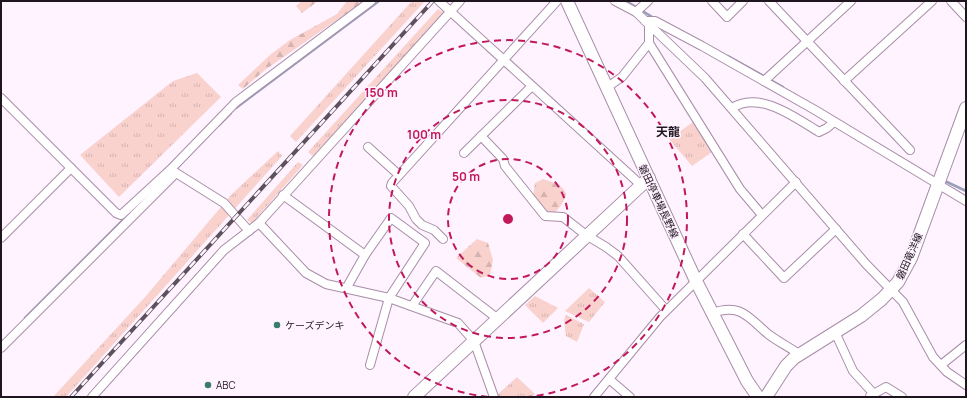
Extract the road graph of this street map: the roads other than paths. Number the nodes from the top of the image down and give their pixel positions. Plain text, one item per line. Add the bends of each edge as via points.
1 (371, 1) edge
2 (439, 1) edge
3 (460, 1) edge
4 (557, 1) edge
5 (567, 1) edge
6 (615, 1) edge
7 (648, 1) edge
8 (712, 1) edge
9 (743, 1) edge
10 (851, 1) edge
11 (932, 1) edge
12 (951, 1) edge
13 (774, 2) edge
14 (450, 12) junction
15 (636, 12) junction
16 (966, 17) edge
17 (647, 23) junction
18 (807, 41) junction
19 (649, 42) junction
20 (503, 60) junction
21 (764, 81) junction
22 (844, 81) junction
23 (532, 86) junction
24 (606, 88) junction
25 (1, 98) edge
26 (732, 108) junction
27 (966, 108) edge
28 (834, 122) junction
29 (481, 136) junction
30 (368, 147) dead end
31 (910, 150) dead end
32 (464, 153) dead end
33 (71, 168) junction
34 (173, 172) junction
35 (399, 175) junction
36 (645, 182) junction
37 (796, 182) junction
38 (938, 184) junction
39 (283, 195) junction
40 (966, 201) edge
41 (762, 215) junction
42 (259, 223) junction
43 (836, 229) junction
44 (249, 231) junction
45 (743, 234) junction
46 (586, 235) junction
47 (1, 238) edge
48 (443, 239) dead end
49 (365, 255) junction
50 (696, 281) junction
51 (347, 287) junction
52 (892, 290) junction
53 (389, 298) junction
54 (412, 306) junction
55 (666, 310) junction
56 (712, 313) junction
57 (498, 319) junction
58 (835, 332) junction
59 (474, 342) junction
60 (966, 345) edge
61 (1, 348) edge
62 (799, 354) junction
63 (370, 365) dead end
64 (941, 365) junction
65 (609, 379) junction
66 (966, 385) edge
67 (871, 395) edge
68 (416, 396) edge
69 (92, 397) edge
70 (494, 397) edge
71 (594, 397) edge
72 (630, 397) edge
73 (758, 397) edge
74 (766, 397) edge
75 (902, 397) edge

1 - 34 street via 236,102
2 - 14 street
3 - 14 street
4 - 20 street
5 - 24 main road, 磐田停車場長野線
6 - 15 street
7 - 15 street
8 - 9 street via 727,16
10 - 18 street
11 - 22 street
12 - 16 street
13 - 18 street
14 - 20 street
14 - 39 street
15 - 17 street
17 - 19 street
17 - 21 street via 655,21
17 - 26 street via 705,78
18 - 21 street
18 - 22 street
19 - 24 street via 622,77
19 - 41 street via 740,189
20 - 23 street
20 - 35 street
21 - 28 street
22 - 31 street
23 - 29 street
23 - 36 street
24 - 36 main road, 磐田停車場長野線
25 - 33 street
26 - 28 street via 738,104 765,103 819,132
26 - 37 street
27 - 38 main road, 磐田竜洋線
28 - 38 street
29 - 32 street
29 - 46 street via 503,159 505,166 544,216 563,217
30 - 35 street
33 - 34 street via 121,215
33 - 47 street
34 - 44 street via 224,203
34 - 61 street
35 - 48 street via 391,186 422,225 434,230
36 - 46 main road
36 - 50 main road, 磐田停車場長野線
37 - 41 street
37 - 43 street
38 - 40 street
38 - 52 main road, 磐田竜洋線 via 911,258
39 - 42 street
39 - 49 street
41 - 45 street
42 - 44 street
42 - 51 street via 306,273 326,284
43 - 45 street via 784,278
43 - 52 street
44 - 69 street via 224,250
45 - 50 street
46 - 55 street via 618,256
46 - 57 main road
49 - 51 street
49 - 53 street via 391,218 425,243
50 - 55 street
50 - 56 main road, 磐田停車場長野線
51 - 53 street
52 - 58 main road, 磐田竜洋線 via 861,316
52 - 64 street via 910,312 928,349
53 - 54 street
53 - 63 street
54 - 57 street via 436,271
54 - 59 street via 458,323
55 - 65 street
56 - 62 street via 726,308 749,315 769,335
56 - 73 main road, 磐田停車場長野線
57 - 59 main road
58 - 62 main road, 磐田竜洋線
58 - 67 street via 853,371
59 - 68 main road
59 - 70 street
60 - 64 street
62 - 74 main road, 磐田竜洋線 via 786,366
64 - 66 street
65 - 71 street
65 - 72 street
67 - 75 street via 886,387

